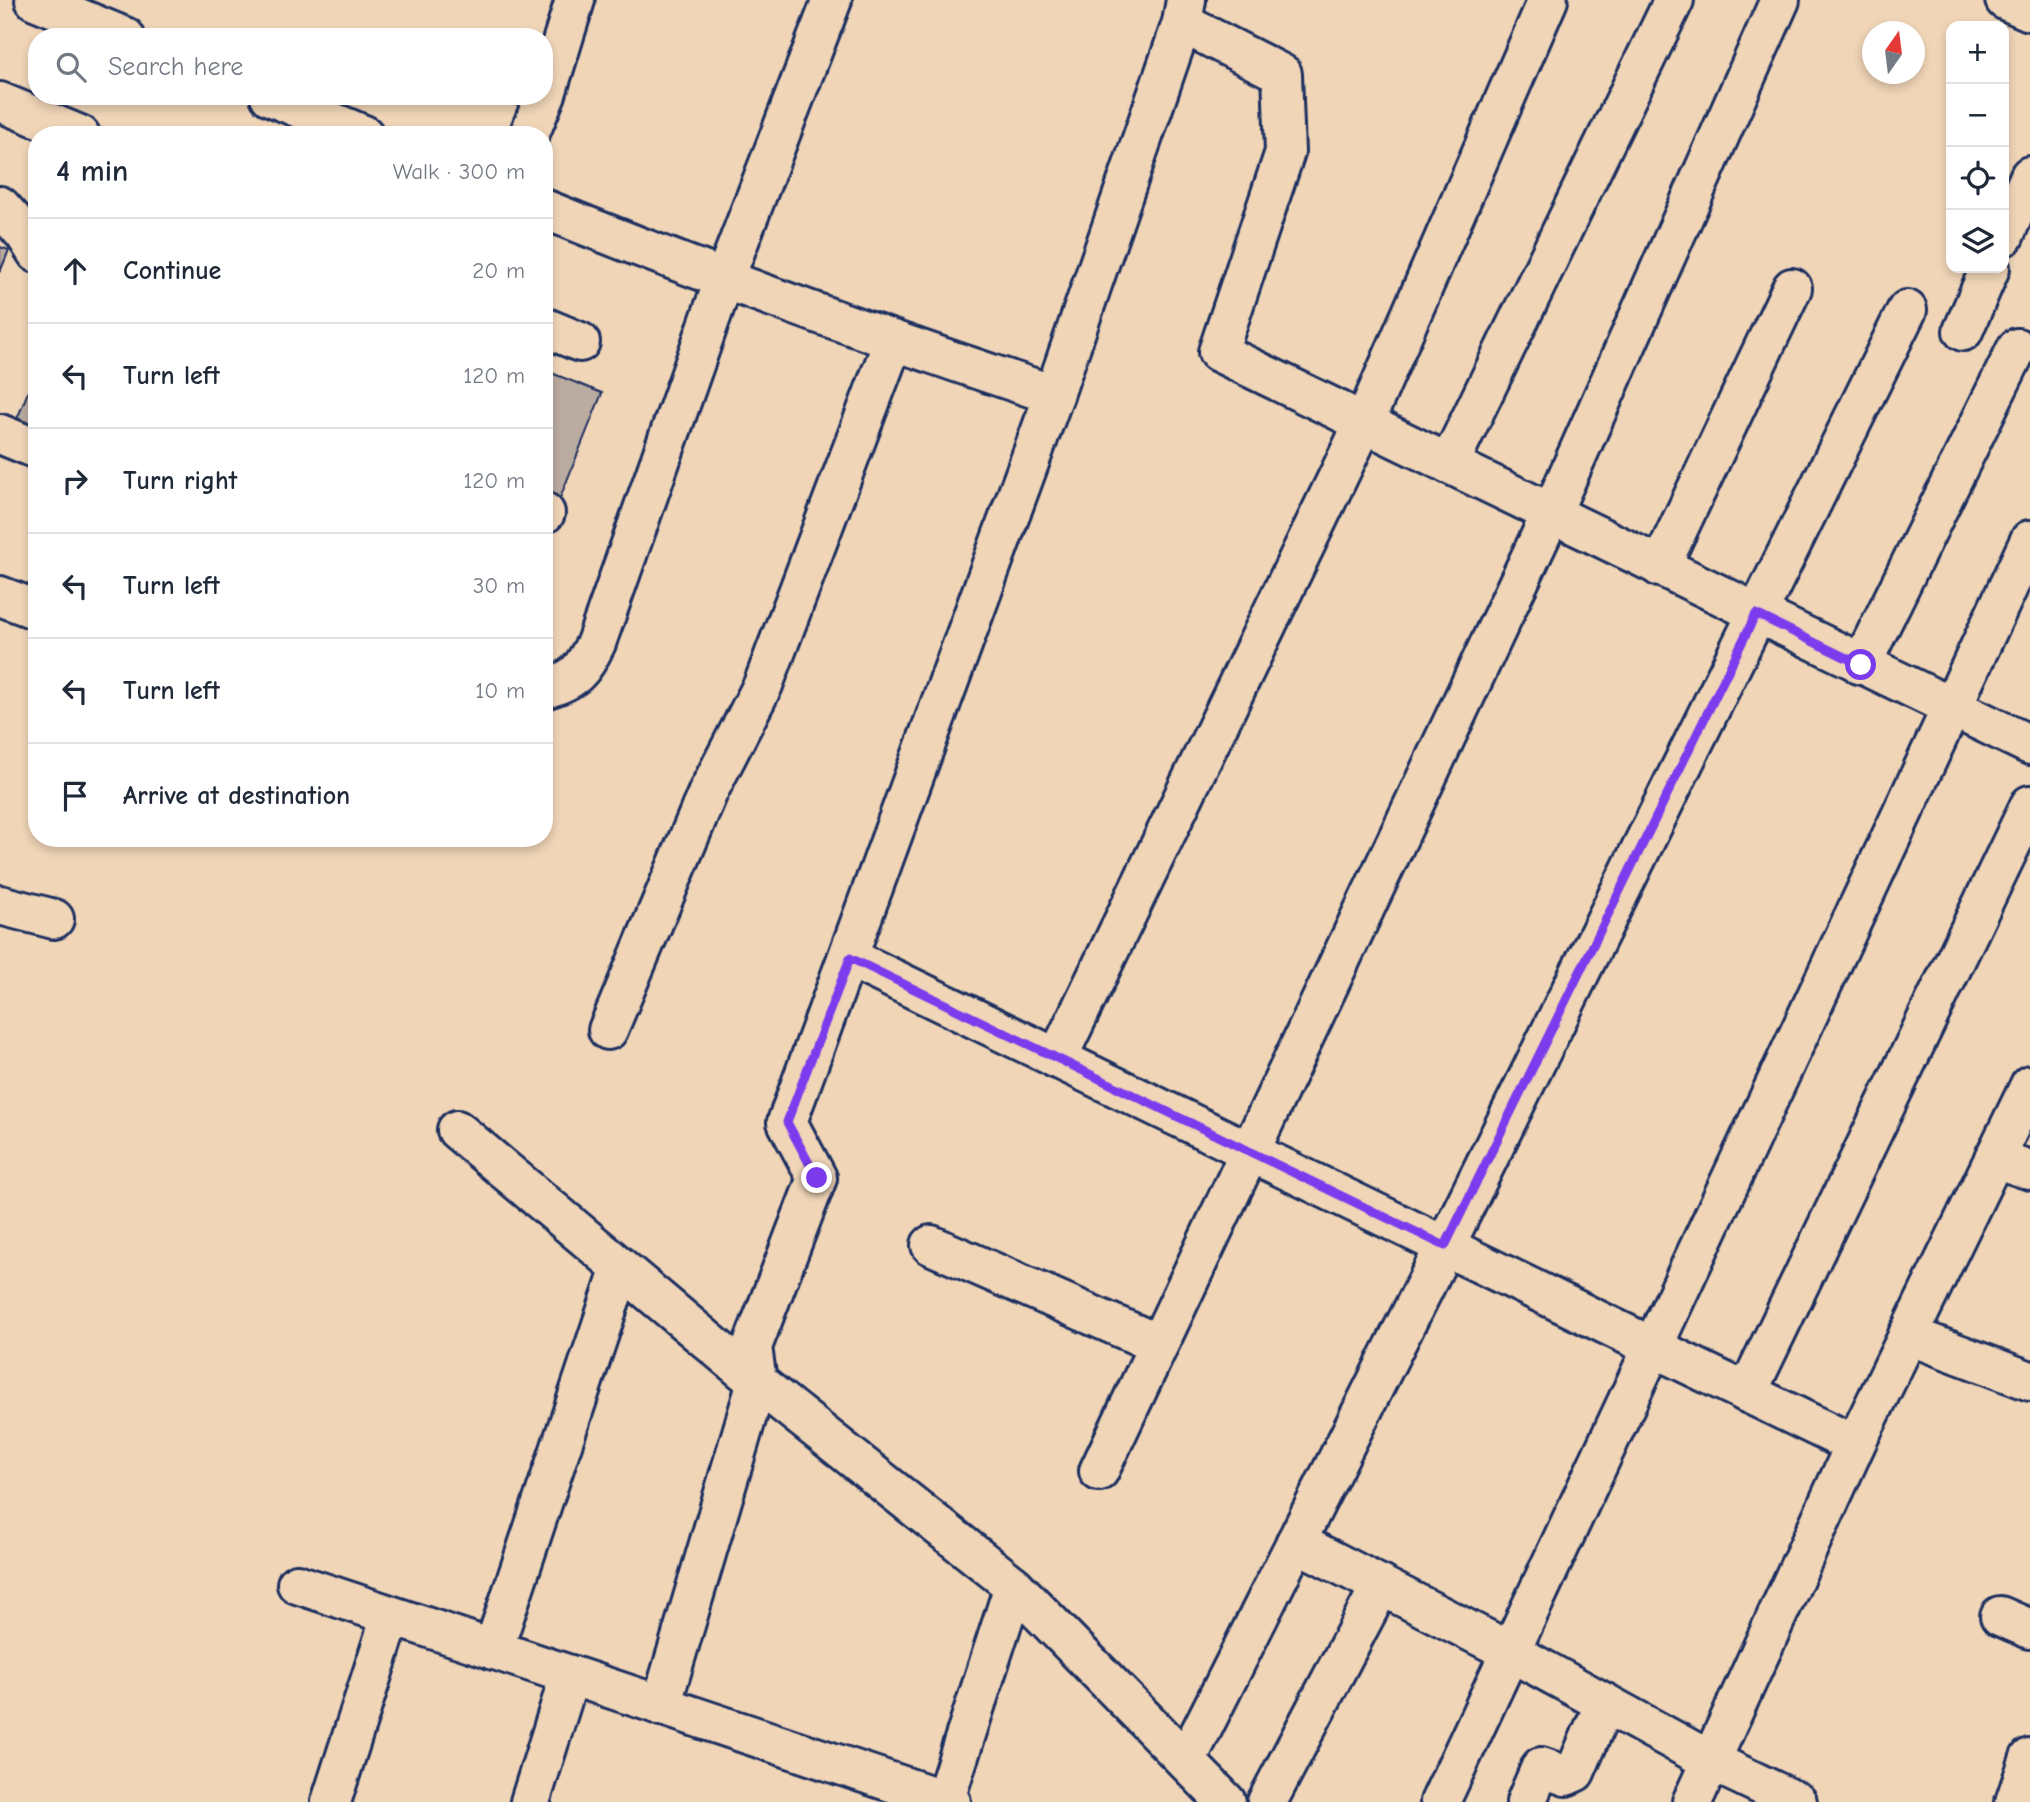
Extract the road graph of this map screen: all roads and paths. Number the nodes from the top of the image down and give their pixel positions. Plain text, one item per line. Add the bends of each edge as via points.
1 (35, 0) edge
2 (575, 0) edge
3 (832, 0) edge
4 (1548, 0) edge
5 (1674, 0) edge
6 (1780, 0) edge
7 (2005, 0) edge
8 (2030, 11) edge
9 (1184, 12) edge
10 (103, 28) edge
11 (553, 71) edge
12 (0, 102) edge
13 (292, 105) edge
14 (541, 105) edge
15 (58, 126) edge
16 (342, 126) edge
17 (533, 126) edge
18 (2030, 176) edge
19 (0, 206) edge
20 (553, 213) edge
21 (2009, 224) edge
22 (28, 239) edge
23 (1988, 273) edge
24 (724, 280) junction
25 (1792, 288) dead end
26 (1907, 310) dead end
27 (553, 331) edge
28 (1963, 331) dead end
29 (580, 342) dead end
30 (892, 342) junction
31 (2017, 348) dead end
32 (1054, 395) junction
33 (1364, 423) junction
34 (0, 433) edge
35 (28, 445) edge
36 (1448, 464) junction
37 (1551, 514) junction
38 (2030, 540) edge
39 (1660, 567) junction
40 (0, 596) edge
41 (28, 607) edge
42 (1756, 614) junction
43 (1861, 665) junction
44 (553, 687) edge
45 (1952, 709) junction
46 (2030, 745) edge
47 (2030, 805) edge
48 (0, 905) edge
49 (54, 919) dead end
50 (850, 958) junction
51 (608, 1030) dead end
52 (1057, 1059) junction
53 (2030, 1084) edge
54 (457, 1130) dead end
55 (1248, 1151) junction
56 (1994, 1158) junction
57 (2030, 1170) edge
58 (931, 1245) dead end
59 (1445, 1246) junction
60 (621, 1268) junction
61 (1908, 1335) junction
62 (1158, 1344) junction
63 (1655, 1348) junction
64 (757, 1381) junction
65 (2030, 1381) edge
66 (1747, 1393) junction
67 (1855, 1445) junction
68 (1098, 1471) dead end
69 (1296, 1542) junction
70 (297, 1584) dead end
71 (1014, 1586) junction
72 (1381, 1586) junction
73 (391, 1616) junction
74 (493, 1650) junction
75 (1511, 1652) junction
76 (570, 1675) junction
77 (1605, 1703) junction
78 (661, 1706) junction
79 (2030, 1758) edge
80 (1186, 1761) junction
81 (1711, 1761) junction
82 (947, 1801) edge
83 (331, 1802) edge
84 (530, 1802) edge
85 (1226, 1802) edge
86 (1267, 1802) edge
87 (1440, 1802) edge
88 (1525, 1802) edge
89 (1692, 1802) edge
90 (1797, 1802) edge
91 (2015, 1802) edge

1 - 10 street
2 - 11 street
3 - 24 street
4 - 33 street
5 - 36 street
6 - 37 street
7 - 8 street
9 - 32 street
9 - 33 street via 1282,74 1285,152 1218,352
12 - 15 street
13 - 16 street
14 - 17 street
18 - 21 street
19 - 22 street
20 - 24 street
23 - 28 street
24 - 30 street
24 - 44 street via 596,643 584,667 567,683
25 - 39 street
26 - 42 street
27 - 29 street
30 - 32 street
30 - 51 street via 763,685 708,792
31 - 43 street
32 - 50 street
33 - 36 street
33 - 52 street
34 - 35 street
36 - 37 street
37 - 39 street
37 - 55 street
38 - 45 street
39 - 42 street
40 - 41 street
42 - 43 street
42 - 59 street
43 - 45 street
45 - 46 street
45 - 63 street
47 - 66 street
48 - 49 street
50 - 52 street
50 - 64 street via 787,1122 817,1178 752,1347
52 - 55 street
53 - 56 street
54 - 60 street
55 - 59 street
55 - 62 street
56 - 57 street
56 - 61 street
58 - 62 street
59 - 63 street
59 - 69 street
60 - 64 street
60 - 74 street
61 - 65 street
61 - 67 street
62 - 68 street
63 - 66 street
63 - 75 street
64 - 71 street
64 - 78 street
66 - 67 street
67 - 81 street
69 - 72 street
69 - 80 street
70 - 73 street
71 - 80 street
71 - 82 street
72 - 75 street
72 - 86 street
73 - 74 street
73 - 83 street
74 - 76 street
75 - 77 street
75 - 87 street
76 - 78 street
76 - 84 street
77 - 81 street
77 - 88 street via 1575,1772 1566,1776 1541,1768
78 - 82 street
79 - 91 street
80 - 85 street
81 - 89 street
81 - 90 street

